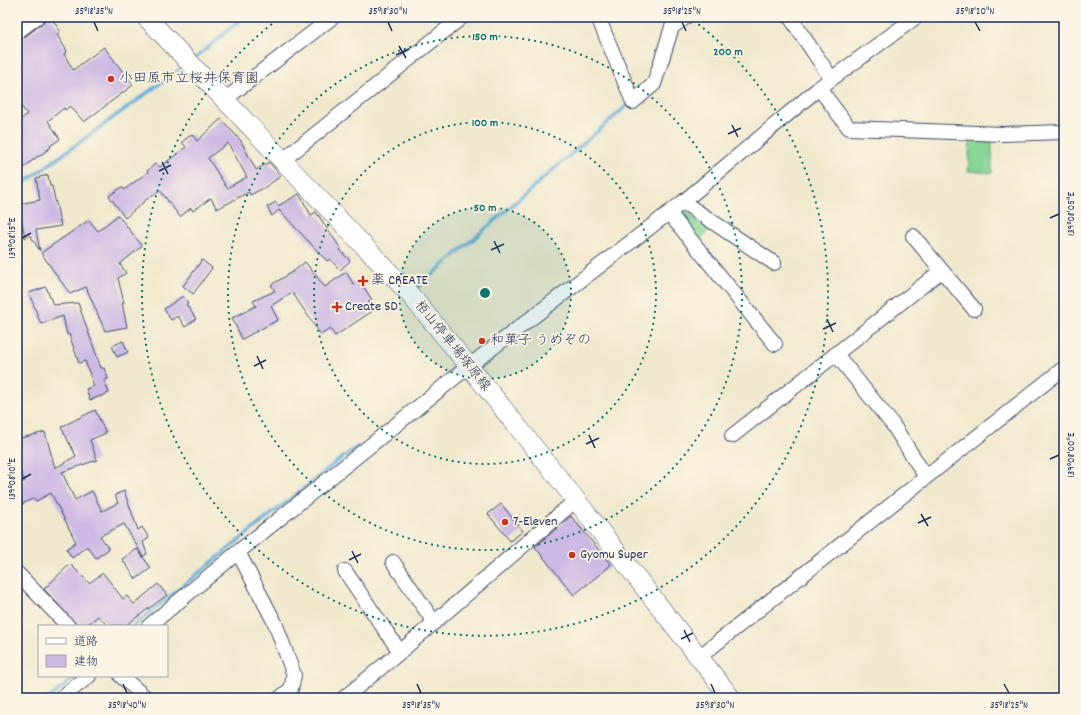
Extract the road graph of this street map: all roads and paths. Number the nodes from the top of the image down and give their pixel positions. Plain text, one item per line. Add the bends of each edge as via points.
1 (37, 17) edge
2 (146, 17) edge
3 (333, 17) edge
4 (462, 17) edge
5 (598, 17) edge
6 (686, 17) edge
7 (790, 17) edge
8 (916, 17) edge
9 (17, 32) edge
10 (831, 78) junction
11 (819, 88) junction
12 (224, 100) junction
13 (1064, 132) edge
14 (283, 160) junction
15 (683, 202) junction
16 (669, 213) junction
17 (913, 236) dead end
18 (774, 263) dead end
19 (941, 271) junction
20 (974, 309) dead end
21 (775, 344) dead end
22 (836, 354) junction
23 (470, 366) junction
24 (1064, 368) edge
25 (732, 436) dead end
26 (926, 477) junction
27 (576, 500) junction
28 (238, 552) junction
29 (393, 562) dead end
30 (345, 571) dead end
31 (18, 576) edge
32 (434, 622) junction
33 (67, 625) edge
34 (150, 625) edge
35 (400, 652) junction
36 (699, 657) junction
37 (88, 677) edge
38 (122, 677) edge
39 (62, 698) edge
40 (146, 698) edge
41 (280, 698) edge
42 (344, 698) edge
43 (731, 698) edge

1 - 9 street
2 - 12 main road, 栢山停車場塚原線
3 - 12 street
4 - 14 street
5 - 6 street via 633,102 654,84 672,27
7 - 10 street
8 - 10 street
10 - 11 street
11 - 13 street via 849,128 1003,134
11 - 15 street
12 - 14 main road, 栢山停車場塚原線
14 - 23 main road, 栢山停車場塚原線 via 408,291
15 - 16 street
15 - 18 street
16 - 21 street
16 - 23 street
17 - 19 street
19 - 20 street
19 - 22 street
22 - 25 street
22 - 26 street via 893,425
23 - 27 main road, 栢山停車場塚原線
23 - 28 street
24 - 26 street
26 - 36 street
27 - 32 street
27 - 36 main road, 栢山停車場塚原線
28 - 34 street
28 - 41 street via 275,623 294,676 291,689
29 - 32 street
30 - 35 street
31 - 33 street
32 - 35 street
35 - 42 street
36 - 43 main road, 栢山停車場塚原線
37 - 39 street
38 - 40 street

